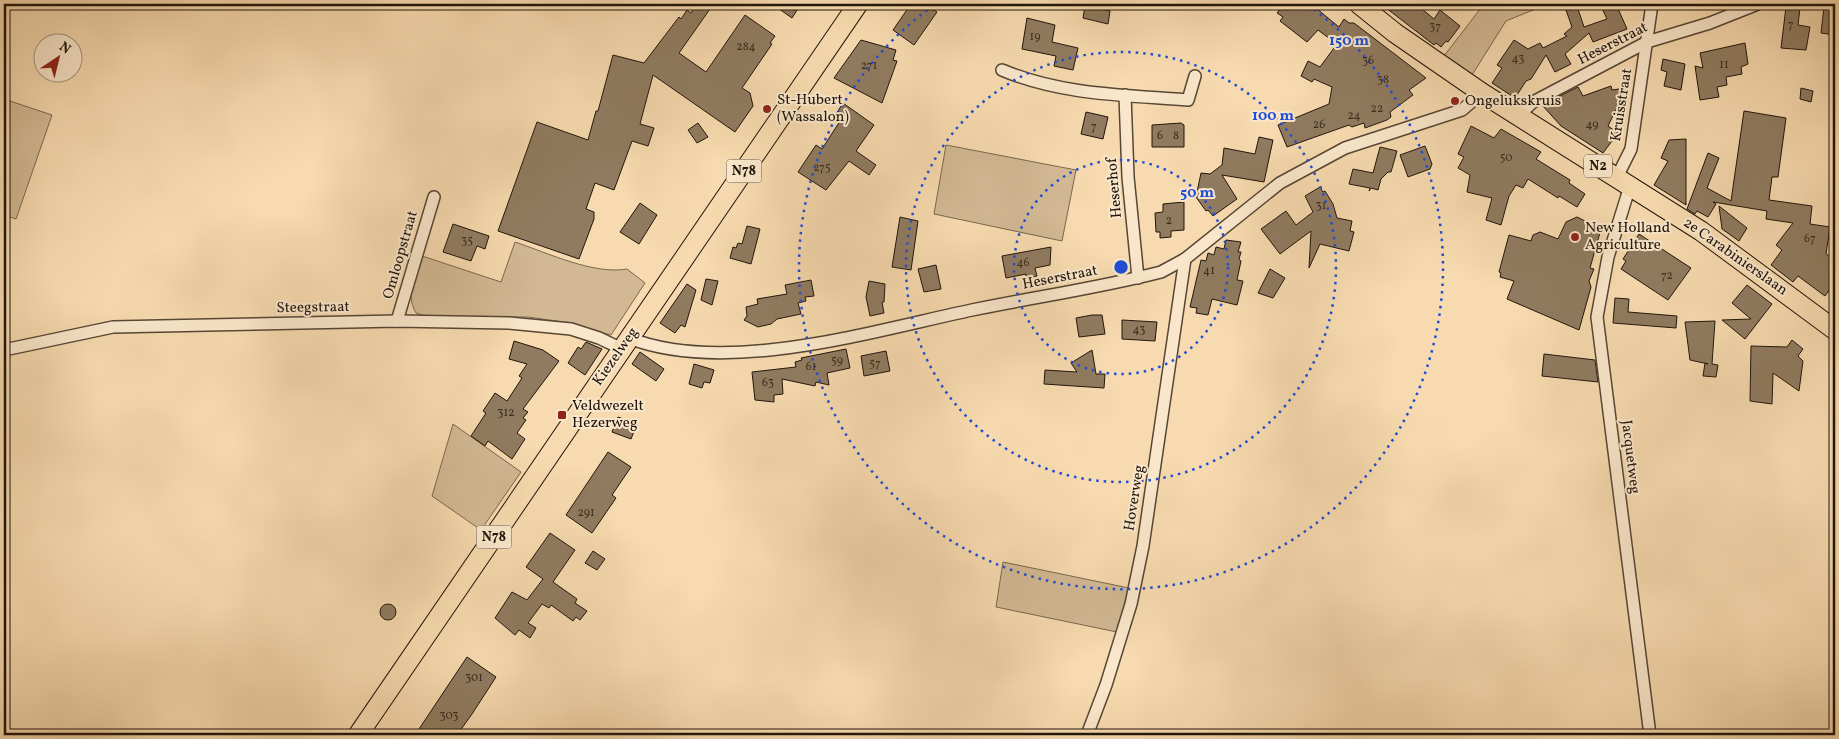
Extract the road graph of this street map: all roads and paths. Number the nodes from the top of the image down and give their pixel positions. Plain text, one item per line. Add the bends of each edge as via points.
1 (858, 4) edge
2 (1359, 4) edge
3 (1652, 4) edge
4 (1758, 4) edge
5 (1647, 42) junction
6 (1002, 70) dead end
7 (1195, 76) dead end
8 (1482, 94) junction
9 (1125, 95) junction
10 (1517, 117) junction
11 (1624, 181) junction
12 (434, 197) dead end
13 (1185, 259) junction
14 (1138, 278) junction
15 (397, 321) junction
16 (1835, 330) edge
17 (626, 343) junction
18 (4, 350) edge
19 (358, 735) edge
20 (1087, 735) edge
21 (1650, 735) edge

1 - 17 main road, Kiezelweg / N78
2 - 8 main road, 2e Carabinierslaan / N2
3 - 5 street, Kruisstraat
4 - 5 street, Heserstraat
5 - 10 street, Heserstraat via 1533,102
5 - 11 street, Kruisstraat
6 - 9 street via 1029,82 1090,94
7 - 9 street via 1188,100
8 - 10 main road, 2e Carabinierslaan / N2
8 - 13 street, Heserstraat via 1462,110 1345,148 1280,183
9 - 14 street, Heserhof via 1128,177
10 - 11 main road, 2e Carabinierslaan / N2
11 - 16 main road, 2e Carabinierslaan / N2 via 1709,236
11 - 21 street, Jacquetweg via 1597,317
12 - 15 street, Omloopstraat
13 - 14 street, Heserstraat via 1161,272
13 - 20 street, Hoverweg via 1133,594
14 - 17 street, Heserstraat via 804,345 729,354
15 - 17 street, Steegstraat via 509,323 571,329
15 - 18 street, Steegstraat via 113,327
17 - 19 main road, Kiezelweg / N78

